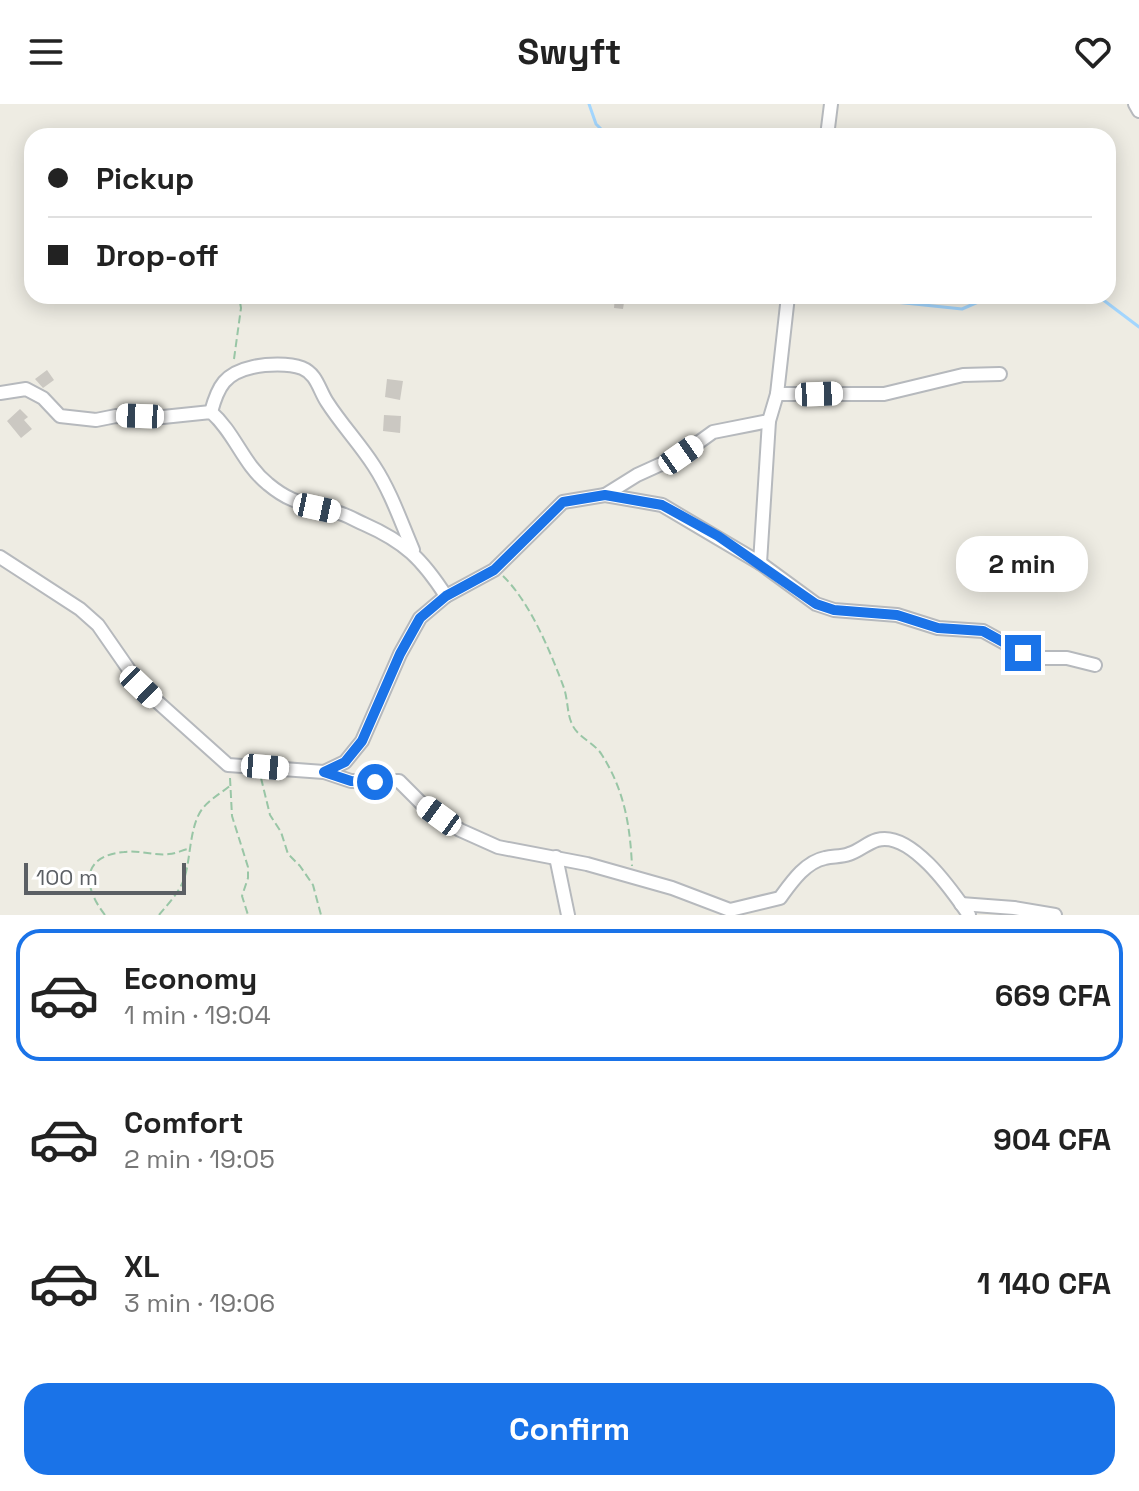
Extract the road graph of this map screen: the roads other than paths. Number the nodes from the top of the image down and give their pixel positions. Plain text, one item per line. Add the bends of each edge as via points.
1 (831, 104) edge
2 (1135, 104) edge
3 (1139, 111) edge
4 (828, 128) edge
5 (787, 304) edge
6 (1000, 374) dead end
7 (0, 393) edge
8 (777, 394) junction
9 (211, 412) junction
10 (769, 421) junction
11 (605, 495) junction
12 (413, 552) junction
13 (0, 557) edge
14 (760, 563) junction
15 (446, 596) junction
16 (1095, 665) dead end
17 (324, 772) junction
18 (556, 857) junction
19 (965, 910) edge
20 (568, 915) edge
21 (1055, 915) edge

1 - 4 street
2 - 3 street
5 - 8 street
6 - 8 street via 963,375 884,394
7 - 9 street via 26,389 60,416 96,420
8 - 10 street
9 - 12 street via 268,485 296,504 338,512
9 - 12 street via 217,390 233,372 256,366 302,368 316,379 325,400 374,466
10 - 11 street via 713,432
10 - 14 street
11 - 14 street via 662,505
11 - 15 street via 563,502 494,570
12 - 15 street
13 - 17 street via 98,625 141,687 228,765
14 - 16 street via 816,604 834,610 983,631 1037,658
15 - 17 street via 420,618 362,741 345,762
17 - 18 street via 351,781 399,781 460,830 498,847
18 - 19 street via 672,888 730,910 780,898 796,876 821,858 845,856 889,839 936,871
18 - 20 street
19 - 21 street via 1014,908

